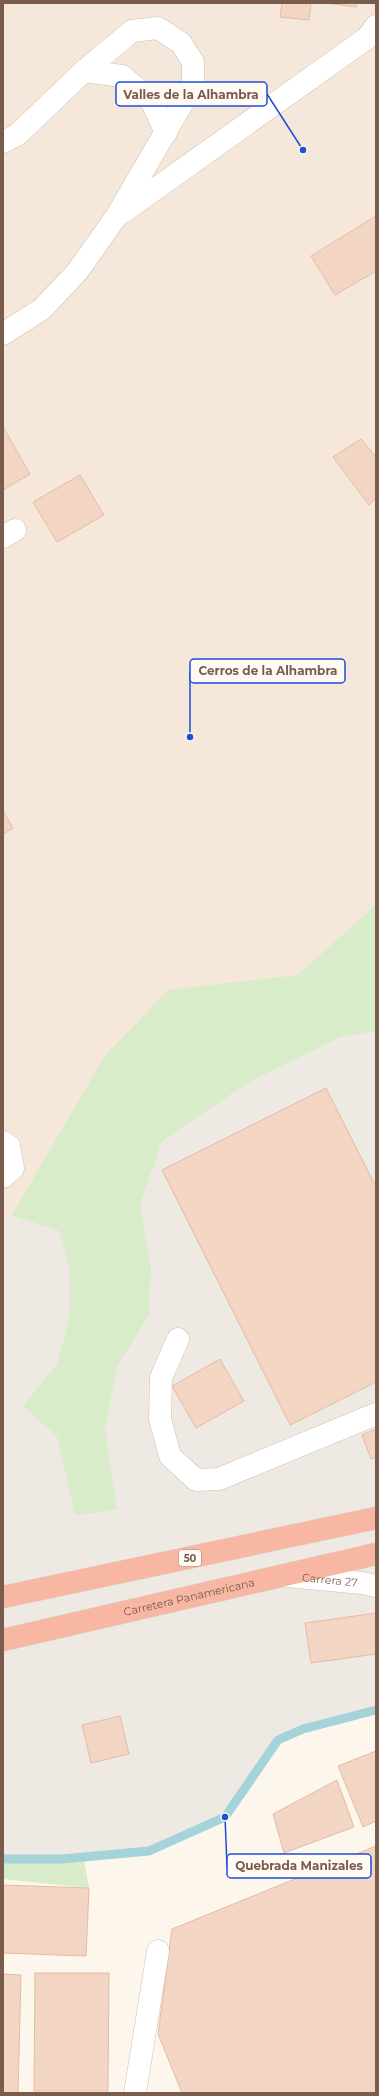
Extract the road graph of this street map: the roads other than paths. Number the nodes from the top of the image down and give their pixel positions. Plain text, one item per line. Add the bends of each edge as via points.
1 (373, 38) edge
2 (84, 71) junction
3 (166, 133) junction
4 (3, 142) edge
5 (116, 217) junction
6 (3, 334) edge
7 (3, 1142) edge
8 (3, 1177) edge
9 (178, 1339) dead end
10 (376, 1414) edge
11 (376, 1518) edge
12 (376, 1554) edge
13 (283, 1576) junction
14 (376, 1586) edge
15 (3, 1597) edge
16 (3, 1640) edge
17 (158, 1951) dead end
18 (134, 2093) edge

1 - 5 street
2 - 3 street via 122,76 151,100
2 - 3 street via 132,31 158,28 181,43 194,62 193,85
2 - 4 street via 17,135
3 - 5 street
5 - 6 street via 77,272 42,309
7 - 8 street via 9,1146 13,1168
9 - 10 street via 161,1378 160,1419 170,1456 196,1480 219,1479
11 - 15 highway, 50
12 - 13 highway, Carretera Panamericana
13 - 14 street, Carrera 27 via 362,1582
13 - 16 highway, Carretera Panamericana
17 - 18 street

